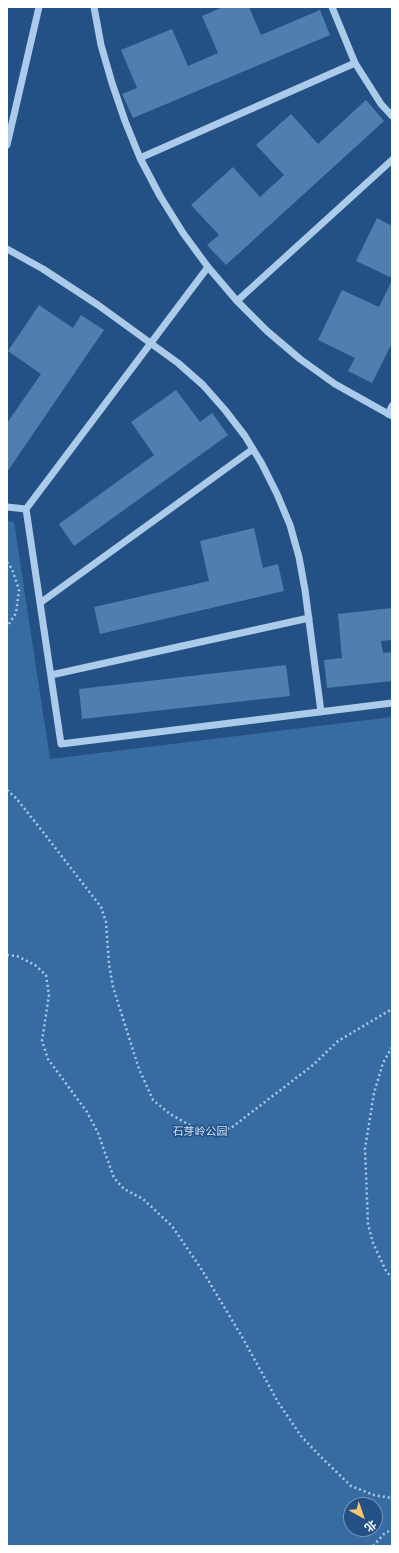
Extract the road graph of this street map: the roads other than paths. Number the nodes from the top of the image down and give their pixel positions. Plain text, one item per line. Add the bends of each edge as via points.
1 (39, 7) edge
2 (94, 7) edge
3 (332, 7) edge
4 (355, 63) junction
5 (392, 116) edge
6 (7, 145) edge
7 (140, 158) junction
8 (392, 160) edge
9 (7, 249) edge
10 (208, 268) junction
11 (237, 301) junction
12 (152, 343) junction
13 (392, 406) edge
14 (390, 415) edge
15 (253, 449) junction
16 (7, 507) edge
17 (26, 509) junction
18 (40, 603) junction
19 (308, 618) junction
20 (51, 675) junction
21 (392, 703) edge
22 (321, 712) junction

1 - 6 lane
2 - 7 lane via 112,83
3 - 4 lane
4 - 5 lane via 381,104
4 - 7 lane
7 - 10 lane via 160,196
8 - 11 lane
9 - 12 lane via 98,305
10 - 11 lane
10 - 12 lane
11 - 14 lane via 300,359 335,384
12 - 15 lane via 203,385
12 - 17 lane
13 - 14 lane
15 - 18 lane
15 - 19 lane via 290,525 299,557
16 - 17 lane
17 - 18 lane
18 - 20 lane
19 - 20 lane
19 - 22 lane
20 - 22 lane via 62,744
21 - 22 lane

